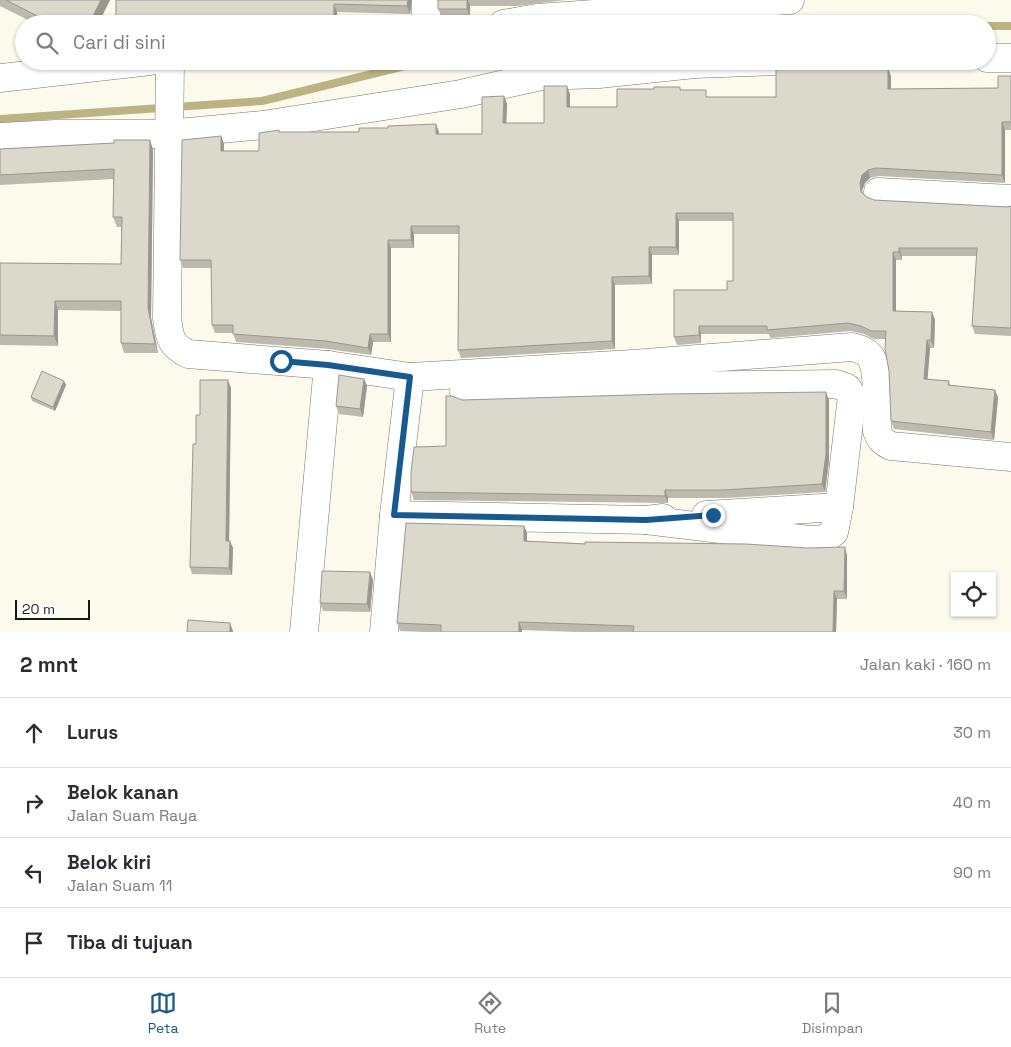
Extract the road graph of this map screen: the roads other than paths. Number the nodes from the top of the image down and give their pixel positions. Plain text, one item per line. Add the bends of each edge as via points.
1 (426, 0) edge
2 (790, 0) edge
3 (426, 15) edge
4 (609, 15) edge
5 (996, 58) edge
6 (1011, 58) edge
7 (71, 70) edge
8 (170, 70) edge
9 (531, 70) edge
10 (565, 70) edge
11 (637, 70) edge
12 (0, 78) edge
13 (169, 121) junction
14 (0, 137) edge
15 (878, 192) dead end
16 (1011, 199) edge
17 (328, 365) junction
18 (409, 385) junction
19 (1011, 457) edge
20 (394, 515) junction
21 (304, 632) edge
22 (384, 632) edge

1 - 3 street
2 - 4 street
5 - 6 street
7 - 12 street
8 - 13 street
9 - 13 street via 452,96 263,125
10 - 11 street via 599,74
13 - 14 street
13 - 17 street via 167,318 169,335 177,348 188,354
15 - 16 street
17 - 18 street
17 - 21 street
18 - 19 street via 852,347 863,350 875,366 877,431 885,443
18 - 20 street
18 - 20 street via 836,384 847,388 852,396 839,507 646,520
20 - 22 street

